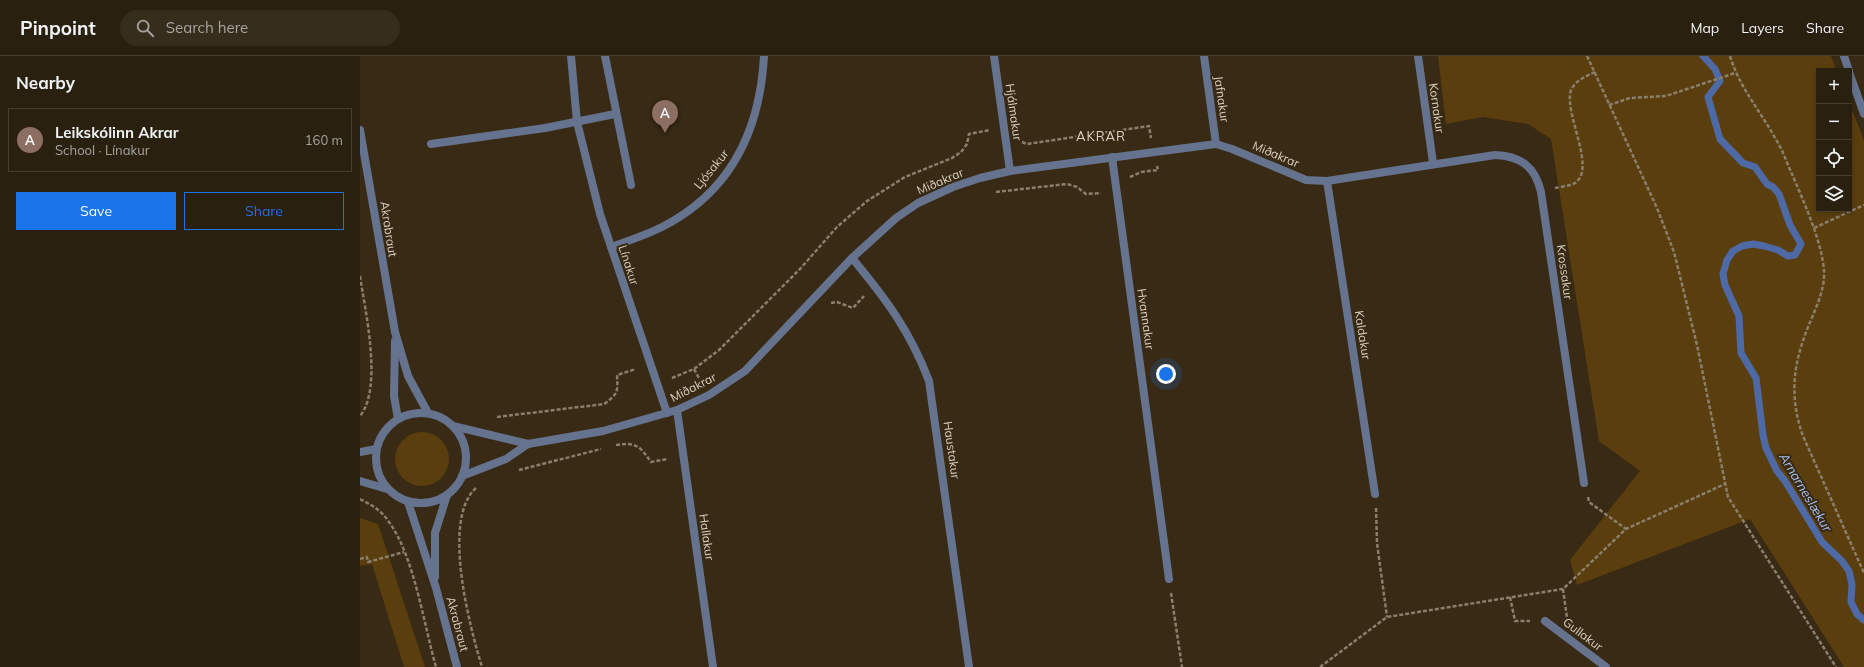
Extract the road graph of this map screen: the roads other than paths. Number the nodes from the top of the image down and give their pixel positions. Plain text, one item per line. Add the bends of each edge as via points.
1 (571, 56) edge
2 (604, 56) edge
3 (764, 56) edge
4 (994, 56) edge
5 (1204, 56) edge
6 (1418, 56) edge
7 (1844, 56) edge
8 (1848, 68) edge
9 (1852, 80) edge
10 (615, 114) junction
11 (1864, 114) edge
12 (577, 122) junction
13 (360, 130) edge
14 (431, 144) dead end
15 (1216, 144) junction
16 (1112, 157) junction
17 (1432, 163) junction
18 (1010, 171) junction
19 (1327, 181) junction
20 (631, 185) dead end
21 (611, 247) junction
22 (852, 258) junction
23 (395, 332) junction
24 (677, 410) junction
25 (428, 413) junction
26 (667, 413) junction
27 (398, 419) junction
28 (453, 426) junction
29 (528, 444) junction
30 (376, 449) junction
31 (360, 452) edge
32 (462, 476) junction
33 (360, 481) edge
34 (1584, 483) road end
35 (387, 489) junction
36 (1375, 494) road end
37 (447, 495) junction
38 (408, 502) junction
39 (1168, 579) road end
40 (436, 588) junction
41 (1545, 621) road end
42 (457, 667) edge
43 (713, 667) edge
44 (968, 667) edge
45 (1606, 667) edge

1 - 12 street, Línakur
2 - 10 street
3 - 21 street, Ljósakur via 754,122 735,162 715,187 682,216
4 - 18 street, Hjálmakur
5 - 15 street, Jafnakur
6 - 17 street, Kornakur
7 - 8 street
9 - 11 street
10 - 12 street
10 - 20 street
12 - 14 street
12 - 21 street, Línakur
13 - 23 street, Akrabraut
15 - 16 street, Miðakrar
15 - 19 street, Miðakrar via 1306,180
16 - 18 street, Miðakrar
16 - 39 street, Hvannakur
17 - 19 street, Miðakrar
17 - 34 street, Krossakur via 1495,155 1509,156 1530,168 1539,183
18 - 22 street, Miðakrar via 953,187 918,203 891,222
19 - 36 street, Kaldakur
21 - 26 street, Línakur
22 - 24 street, Miðakrar via 745,371 709,395
22 - 44 street, Haustakur via 897,315 920,357 929,381
23 - 25 street, Akrabraut via 408,376
23 - 27 street, Akrabraut via 394,396
24 - 26 street, Miðakrar
24 - 43 street, Hallakur
25 - 27 street via 412,413
25 - 28 street via 442,418
26 - 29 street, Miðakrar via 603,431
27 - 30 street via 388,426 380,437
28 - 29 street, Miðakrar
28 - 32 street via 466,450 466,464
29 - 32 street, Miðakrar via 506,458
30 - 31 street
30 - 35 street via 375,463 379,477
32 - 37 street via 456,487
33 - 35 street
35 - 38 street
37 - 38 street via 428,503
37 - 40 street, Akrabraut via 435,533
38 - 40 street, Akrabraut
40 - 42 street, Akrabraut
41 - 45 street, Gullakur

